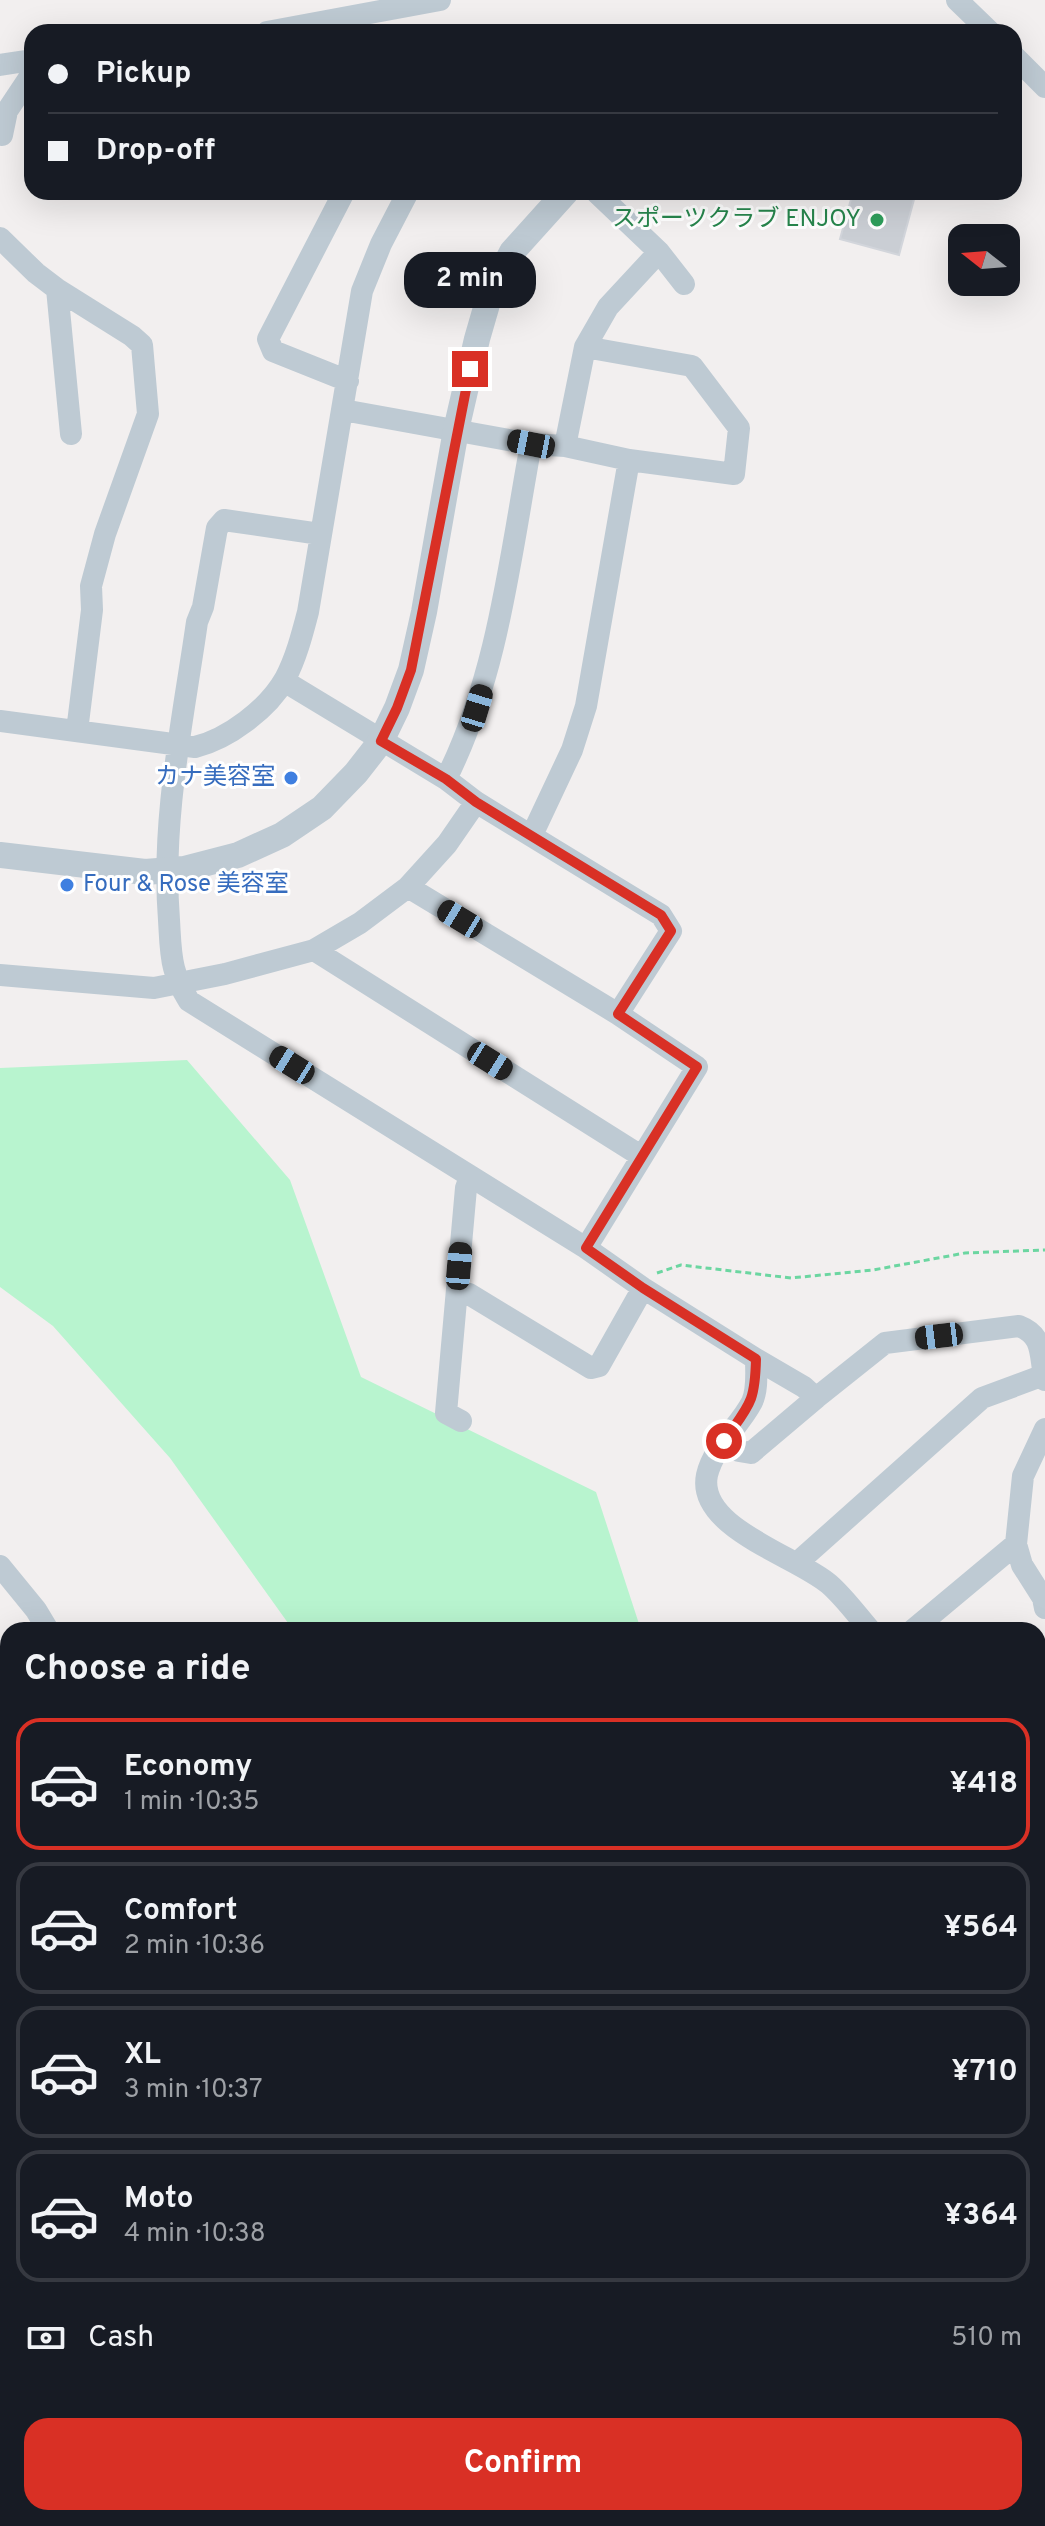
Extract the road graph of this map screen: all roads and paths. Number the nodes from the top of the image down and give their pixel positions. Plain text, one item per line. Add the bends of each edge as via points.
1 (440, 0) edge
2 (957, 0) edge
3 (310, 24) edge
4 (982, 24) edge
5 (24, 61) edge
6 (1022, 64) edge
7 (0, 65) edge
8 (24, 86) edge
9 (1045, 87) edge
10 (24, 109) edge
11 (1, 137) edge
12 (340, 200) edge
13 (404, 200) edge
14 (559, 200) edge
15 (604, 200) edge
16 (0, 238) edge
17 (659, 252) junction
18 (684, 284) dead end
19 (57, 289) junction
20 (585, 347) junction
21 (348, 381) junction
22 (343, 410) junction
23 (456, 430) junction
24 (71, 434) dead end
25 (531, 444) junction
26 (565, 446) junction
27 (629, 460) junction
28 (320, 534) junction
29 (284, 681) junction
30 (0, 721) edge
31 (77, 731) junction
32 (381, 741) junction
33 (179, 743) junction
34 (446, 779) junction
35 (476, 802) junction
36 (532, 835) junction
37 (0, 855) edge
38 (167, 872) junction
39 (408, 887) junction
40 (314, 950) junction
41 (0, 975) edge
42 (179, 983) junction
43 (618, 1014) junction
44 (641, 1156) junction
45 (470, 1177) junction
46 (586, 1248) junction
47 (1045, 1250) edge
48 (643, 1288) junction
49 (457, 1291) junction
50 (756, 1359) junction
51 (1044, 1377) edge
52 (816, 1398) junction
53 (461, 1421) dead end
54 (1045, 1429) edge
55 (724, 1441) junction
56 (1016, 1544) junction
57 (797, 1563) junction
58 (0, 1566) edge
59 (1045, 1608) edge
60 (43, 1622) edge
61 (863, 1622) edge
62 (923, 1622) edge

1 - 3 street
2 - 4 street
5 - 7 street
6 - 9 street
8 - 11 street via 7,111
10 - 11 street
12 - 21 street via 268,339 273,351
13 - 21 street via 362,291
14 - 23 street via 512,252 490,294
15 - 17 street
16 - 19 street
17 - 18 street
17 - 20 street via 608,307
19 - 24 street
19 - 31 street via 142,345 148,414 91,586
20 - 26 street
20 - 27 street via 692,366 739,428 734,474
21 - 22 street
22 - 23 street
22 - 28 street
23 - 25 street
23 - 32 street via 411,670
25 - 26 street
25 - 34 street via 489,670
26 - 27 street
27 - 36 street via 586,706 572,750
28 - 29 street via 308,612
28 - 33 street via 224,520 217,528
29 - 32 street
29 - 33 street via 252,717 215,742 195,747
30 - 31 street
31 - 33 street
32 - 34 street
32 - 38 street via 322,808 282,835 238,855
33 - 38 street
34 - 35 street
35 - 36 street
35 - 39 street
36 - 43 street via 661,915 671,931
37 - 38 street
38 - 42 street via 173,965
39 - 40 street
39 - 43 street
40 - 42 street
40 - 44 street
41 - 42 street via 154,988
42 - 45 street via 189,1001
43 - 44 street via 697,1067
44 - 46 street
45 - 46 street
45 - 49 street
46 - 48 street
47 - 48 path via 965,1253 791,1278 681,1265 651,1275
48 - 49 street via 599,1366 591,1368
48 - 50 street
49 - 53 street via 446,1413
50 - 52 street
50 - 55 street via 752,1401
51 - 52 street via 1038,1339 1019,1326 885,1343
51 - 57 street via 982,1398
52 - 55 street via 751,1453
54 - 56 street via 1023,1476
55 - 57 street via 706,1480 712,1504 729,1526
56 - 59 street
56 - 62 street
57 - 61 street via 829,1584
58 - 60 street

